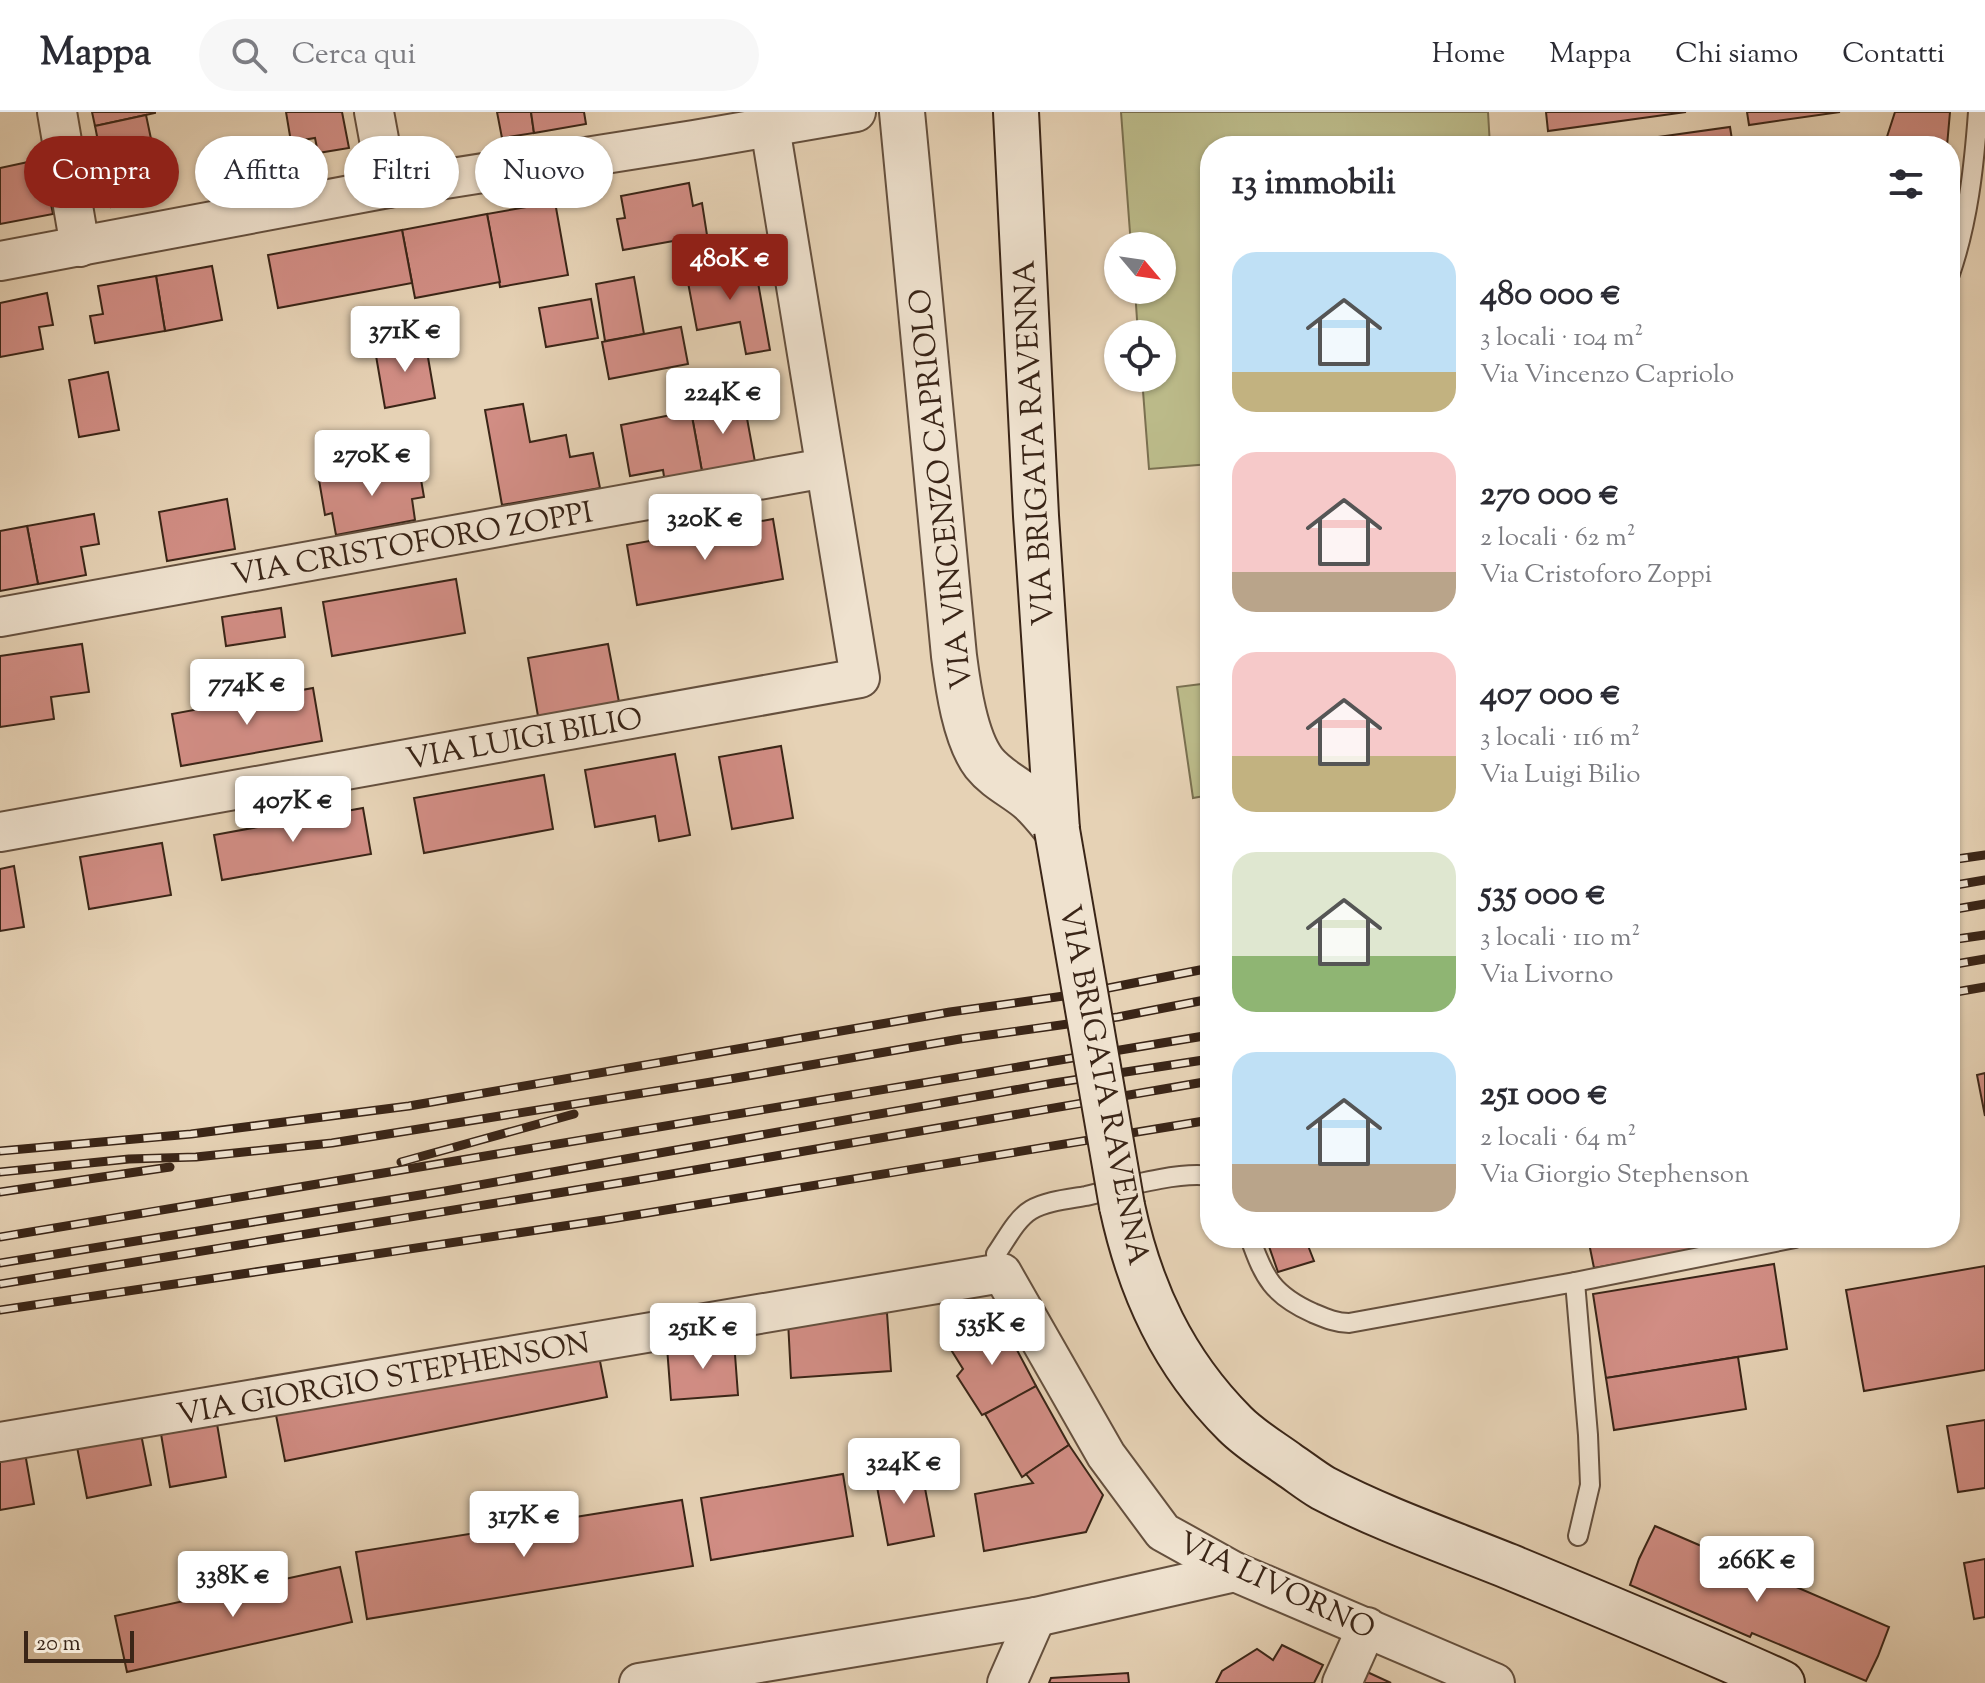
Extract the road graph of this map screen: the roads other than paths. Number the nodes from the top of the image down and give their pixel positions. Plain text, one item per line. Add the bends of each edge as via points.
1 (57, 112) edge
2 (374, 112) edge
3 (856, 112) edge
4 (902, 112) edge
5 (1016, 112) edge
6 (1978, 112) edge
7 (691, 126) edge
8 (770, 127) junction
9 (378, 136) edge
10 (459, 173) edge
11 (344, 196) edge
12 (1960, 234) edge
13 (80, 247) junction
14 (0, 261) edge
15 (825, 468) junction
16 (0, 617) edge
17 (1057, 830) junction
18 (0, 832) edge
19 (1200, 1175) edge
20 (1254, 1248) edge
21 (1745, 1248) edge
22 (1002, 1273) junction
23 (1575, 1282) junction
24 (0, 1442) edge
25 (1578, 1536) dead end
26 (1235, 1572) junction
27 (1036, 1617) junction
28 (1367, 1627) junction
29 (639, 1683) edge
30 (1007, 1683) edge
31 (1342, 1683) edge
32 (1495, 1683) edge
33 (1782, 1683) edge

1 - 13 street
2 - 9 street
3 - 8 street
4 - 17 main road, VIA VINCENZO CAPRIOLO via 962,706 985,764 1030,799
5 - 17 main road, VIA BRIGATA RAVENNA
6 - 12 lane
7 - 8 street
7 - 10 street
8 - 15 street
11 - 13 street
13 - 14 street
15 - 16 street, VIA CRISTOFORO ZOPPI
15 - 18 street, VIA LUIGI BILIO via 860,678
17 - 33 main road, VIA BRIGATA RAVENNA, bridge via 1122,1206 1139,1270 1172,1344 1215,1402 1256,1442 1321,1487
19 - 22 lane via 1032,1209 996,1254
20 - 23 lane via 1279,1293 1341,1323
21 - 23 lane
22 - 24 street, VIA GIORGIO STEPHENSON
22 - 26 street, VIA LIVORNO via 1106,1455 1163,1532
23 - 25 lane via 1590,1485
26 - 27 street
26 - 28 street, VIA LIVORNO
27 - 29 street
27 - 30 street
28 - 31 street
28 - 32 street, VIA LIVORNO

